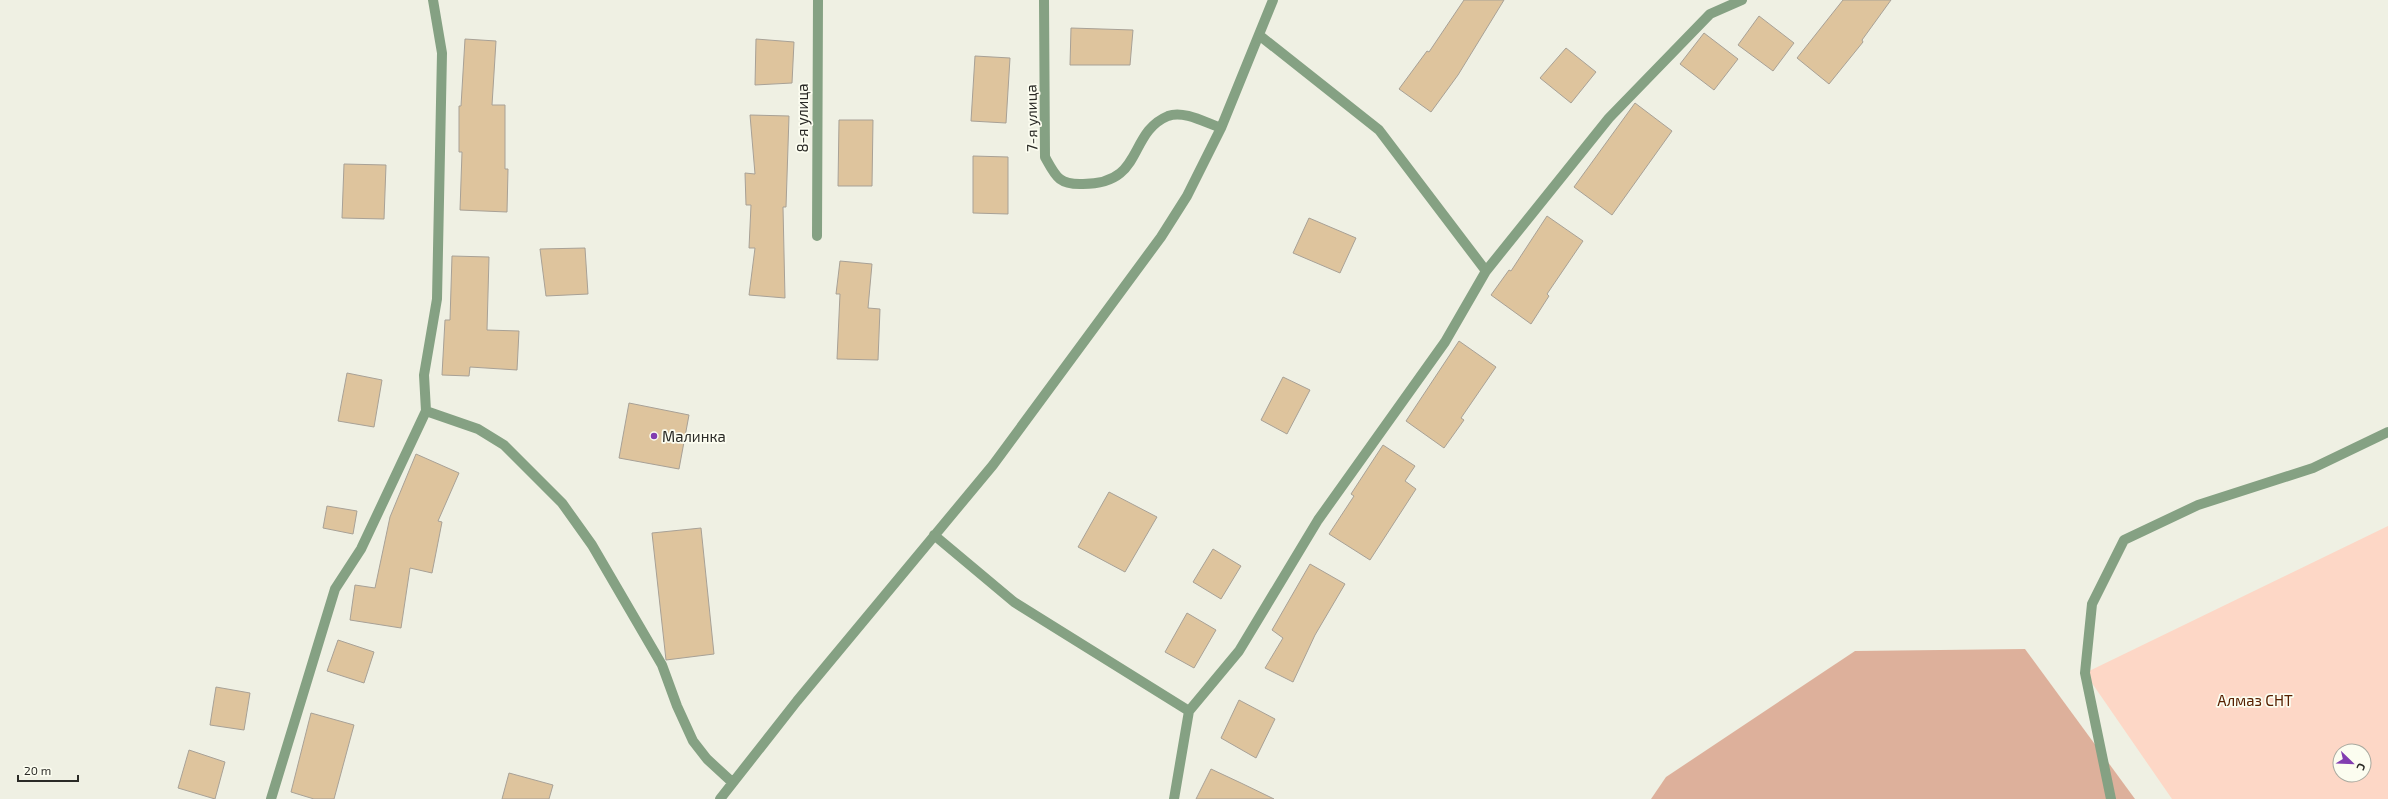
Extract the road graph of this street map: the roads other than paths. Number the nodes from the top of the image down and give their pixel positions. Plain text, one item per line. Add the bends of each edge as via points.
1 (433, 0) edge
2 (818, 0) edge
3 (1044, 0) edge
4 (1273, 0) edge
5 (1742, 0) edge
6 (1260, 35) junction
7 (1221, 128) junction
8 (817, 236) dead end
9 (1486, 271) junction
10 (426, 411) junction
11 (2388, 432) edge
12 (934, 535) junction
13 (1189, 711) junction
14 (732, 782) junction
15 (271, 799) edge
16 (720, 799) edge
17 (1174, 799) edge
18 (2111, 799) edge

1 - 10 street via 442,61 437,299 424,375
2 - 8 street, 8-я улица
3 - 7 street, 7-я улица via 1045,157 1056,178 1072,185 1109,182 1124,172 1148,134 1158,122 1169,116 1181,114
4 - 6 street
5 - 9 street via 1710,14 1609,118
6 - 7 street
6 - 9 street via 1379,130
7 - 12 street via 1187,196 1161,237 993,465
9 - 13 street via 1445,342 1318,520 1239,651
10 - 14 street via 478,429 504,445 562,503 592,545 662,665 693,741 707,759
10 - 15 street via 361,549 335,589 282,771
11 - 18 street via 2313,468 2198,505 2124,540 2092,604 2085,673
12 - 13 street via 1014,602
12 - 14 street
13 - 17 street
14 - 16 street

